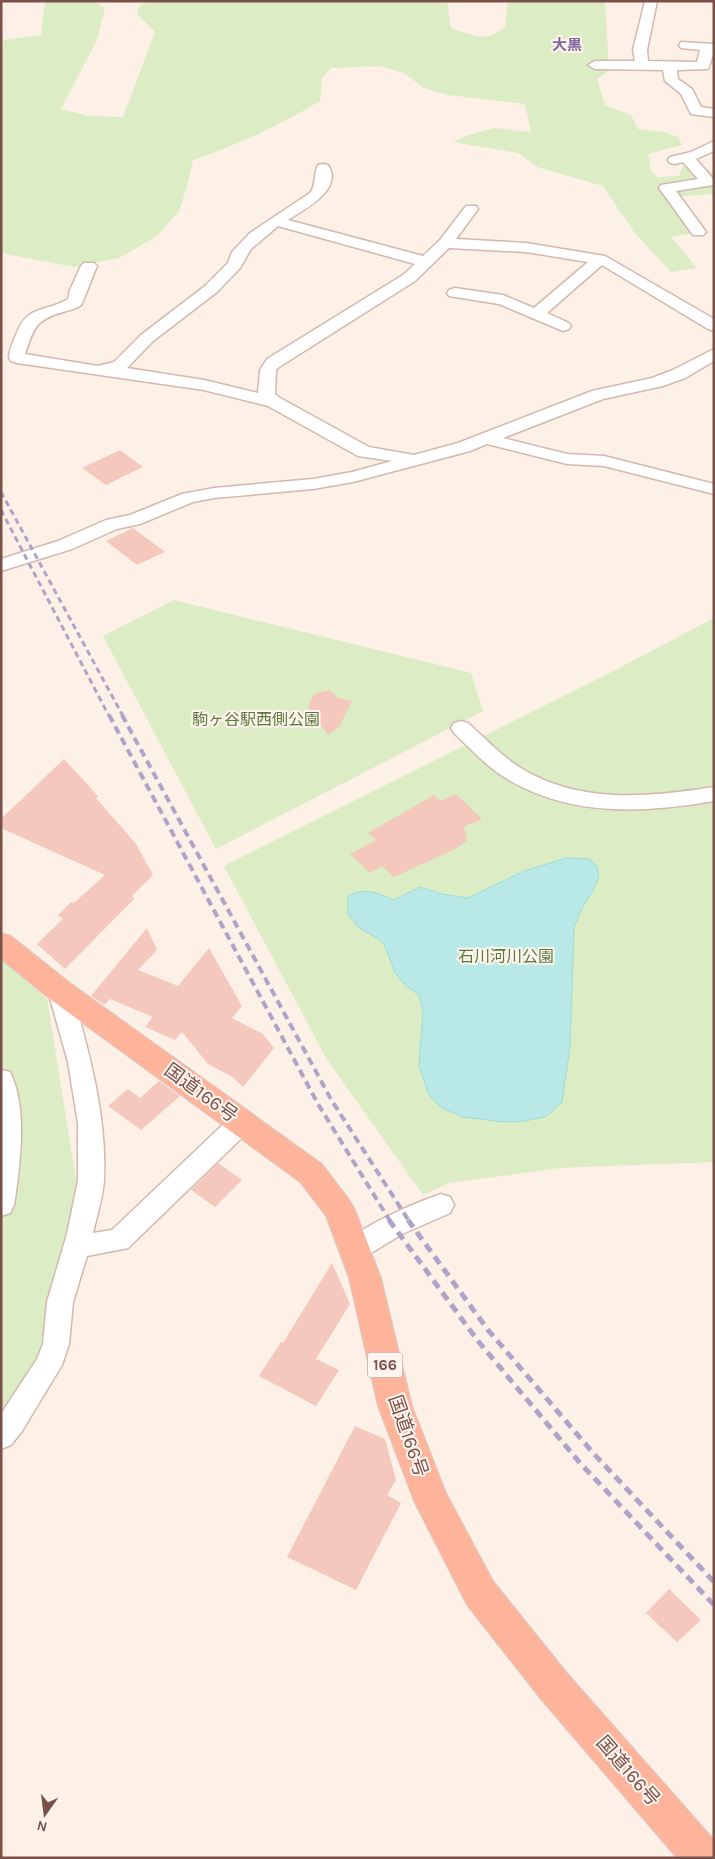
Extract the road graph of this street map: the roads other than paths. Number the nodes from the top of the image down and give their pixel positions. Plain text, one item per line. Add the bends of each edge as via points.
1 (652, 1) edge
2 (686, 45) dead end
3 (710, 48) edge
4 (642, 64) junction
5 (595, 65) dead end
6 (669, 65) junction
7 (714, 113) edge
8 (714, 145) edge
9 (323, 168) dead end
10 (471, 209) dead end
11 (276, 222) junction
12 (698, 232) dead end
13 (445, 243) junction
14 (600, 260) junction
15 (426, 262) junction
16 (89, 266) dead end
17 (455, 293) dead end
18 (536, 314) junction
19 (563, 326) dead end
20 (714, 326) edge
21 (714, 354) edge
22 (17, 358) junction
23 (1, 367) edge
24 (109, 370) junction
25 (274, 402) junction
26 (487, 439) junction
27 (418, 459) junction
28 (714, 489) edge
29 (1, 565) edge
30 (461, 728) dead end
31 (714, 794) edge
32 (1, 943) edge
33 (60, 991) junction
34 (1, 1079) edge
35 (4, 1118) edge
36 (242, 1122) junction
37 (1, 1205) edge
38 (441, 1205) dead end
39 (76, 1246) junction
40 (354, 1250) junction
41 (1, 1436) edge
42 (703, 1858) edge

1 - 4 street via 640,50
2 - 3 street
3 - 6 street via 703,66
4 - 5 street
4 - 6 street
6 - 7 street via 672,81 687,92 696,111
8 - 12 street via 681,159 708,182 666,188
9 - 11 street via 321,188
10 - 13 street
11 - 15 street
11 - 24 street via 251,238 235,260 235,265 211,289 147,338 120,366
13 - 14 street via 490,244
13 - 15 street
14 - 18 street
14 - 20 street
15 - 25 street via 409,278 273,363 268,370 266,395
16 - 22 street via 76,301 71,306 38,315 29,323
17 - 18 street via 502,300
18 - 19 street
21 - 26 street via 679,374 598,395
22 - 23 street
22 - 24 street
24 - 25 street
25 - 27 street via 364,452
26 - 27 street
26 - 28 street via 567,459 604,461
27 - 29 street via 313,484 188,498 134,520 112,524 65,545
30 - 31 street via 515,774 557,795 602,803 684,799
32 - 33 highway, 国道166号 / 166
33 - 36 highway, 国道166号 / 166
33 - 39 street via 80,1062 90,1123 91,1181
34 - 35 street
35 - 37 street via 10,1134
36 - 39 street via 119,1240
36 - 40 highway, 国道166号 / 166 via 311,1173 340,1210
38 - 40 street via 393,1226
39 - 41 street via 60,1302 56,1344 48,1365
40 - 42 highway, 国道166号 / 166 via 365,1278 394,1406 431,1501 480,1594 553,1685

